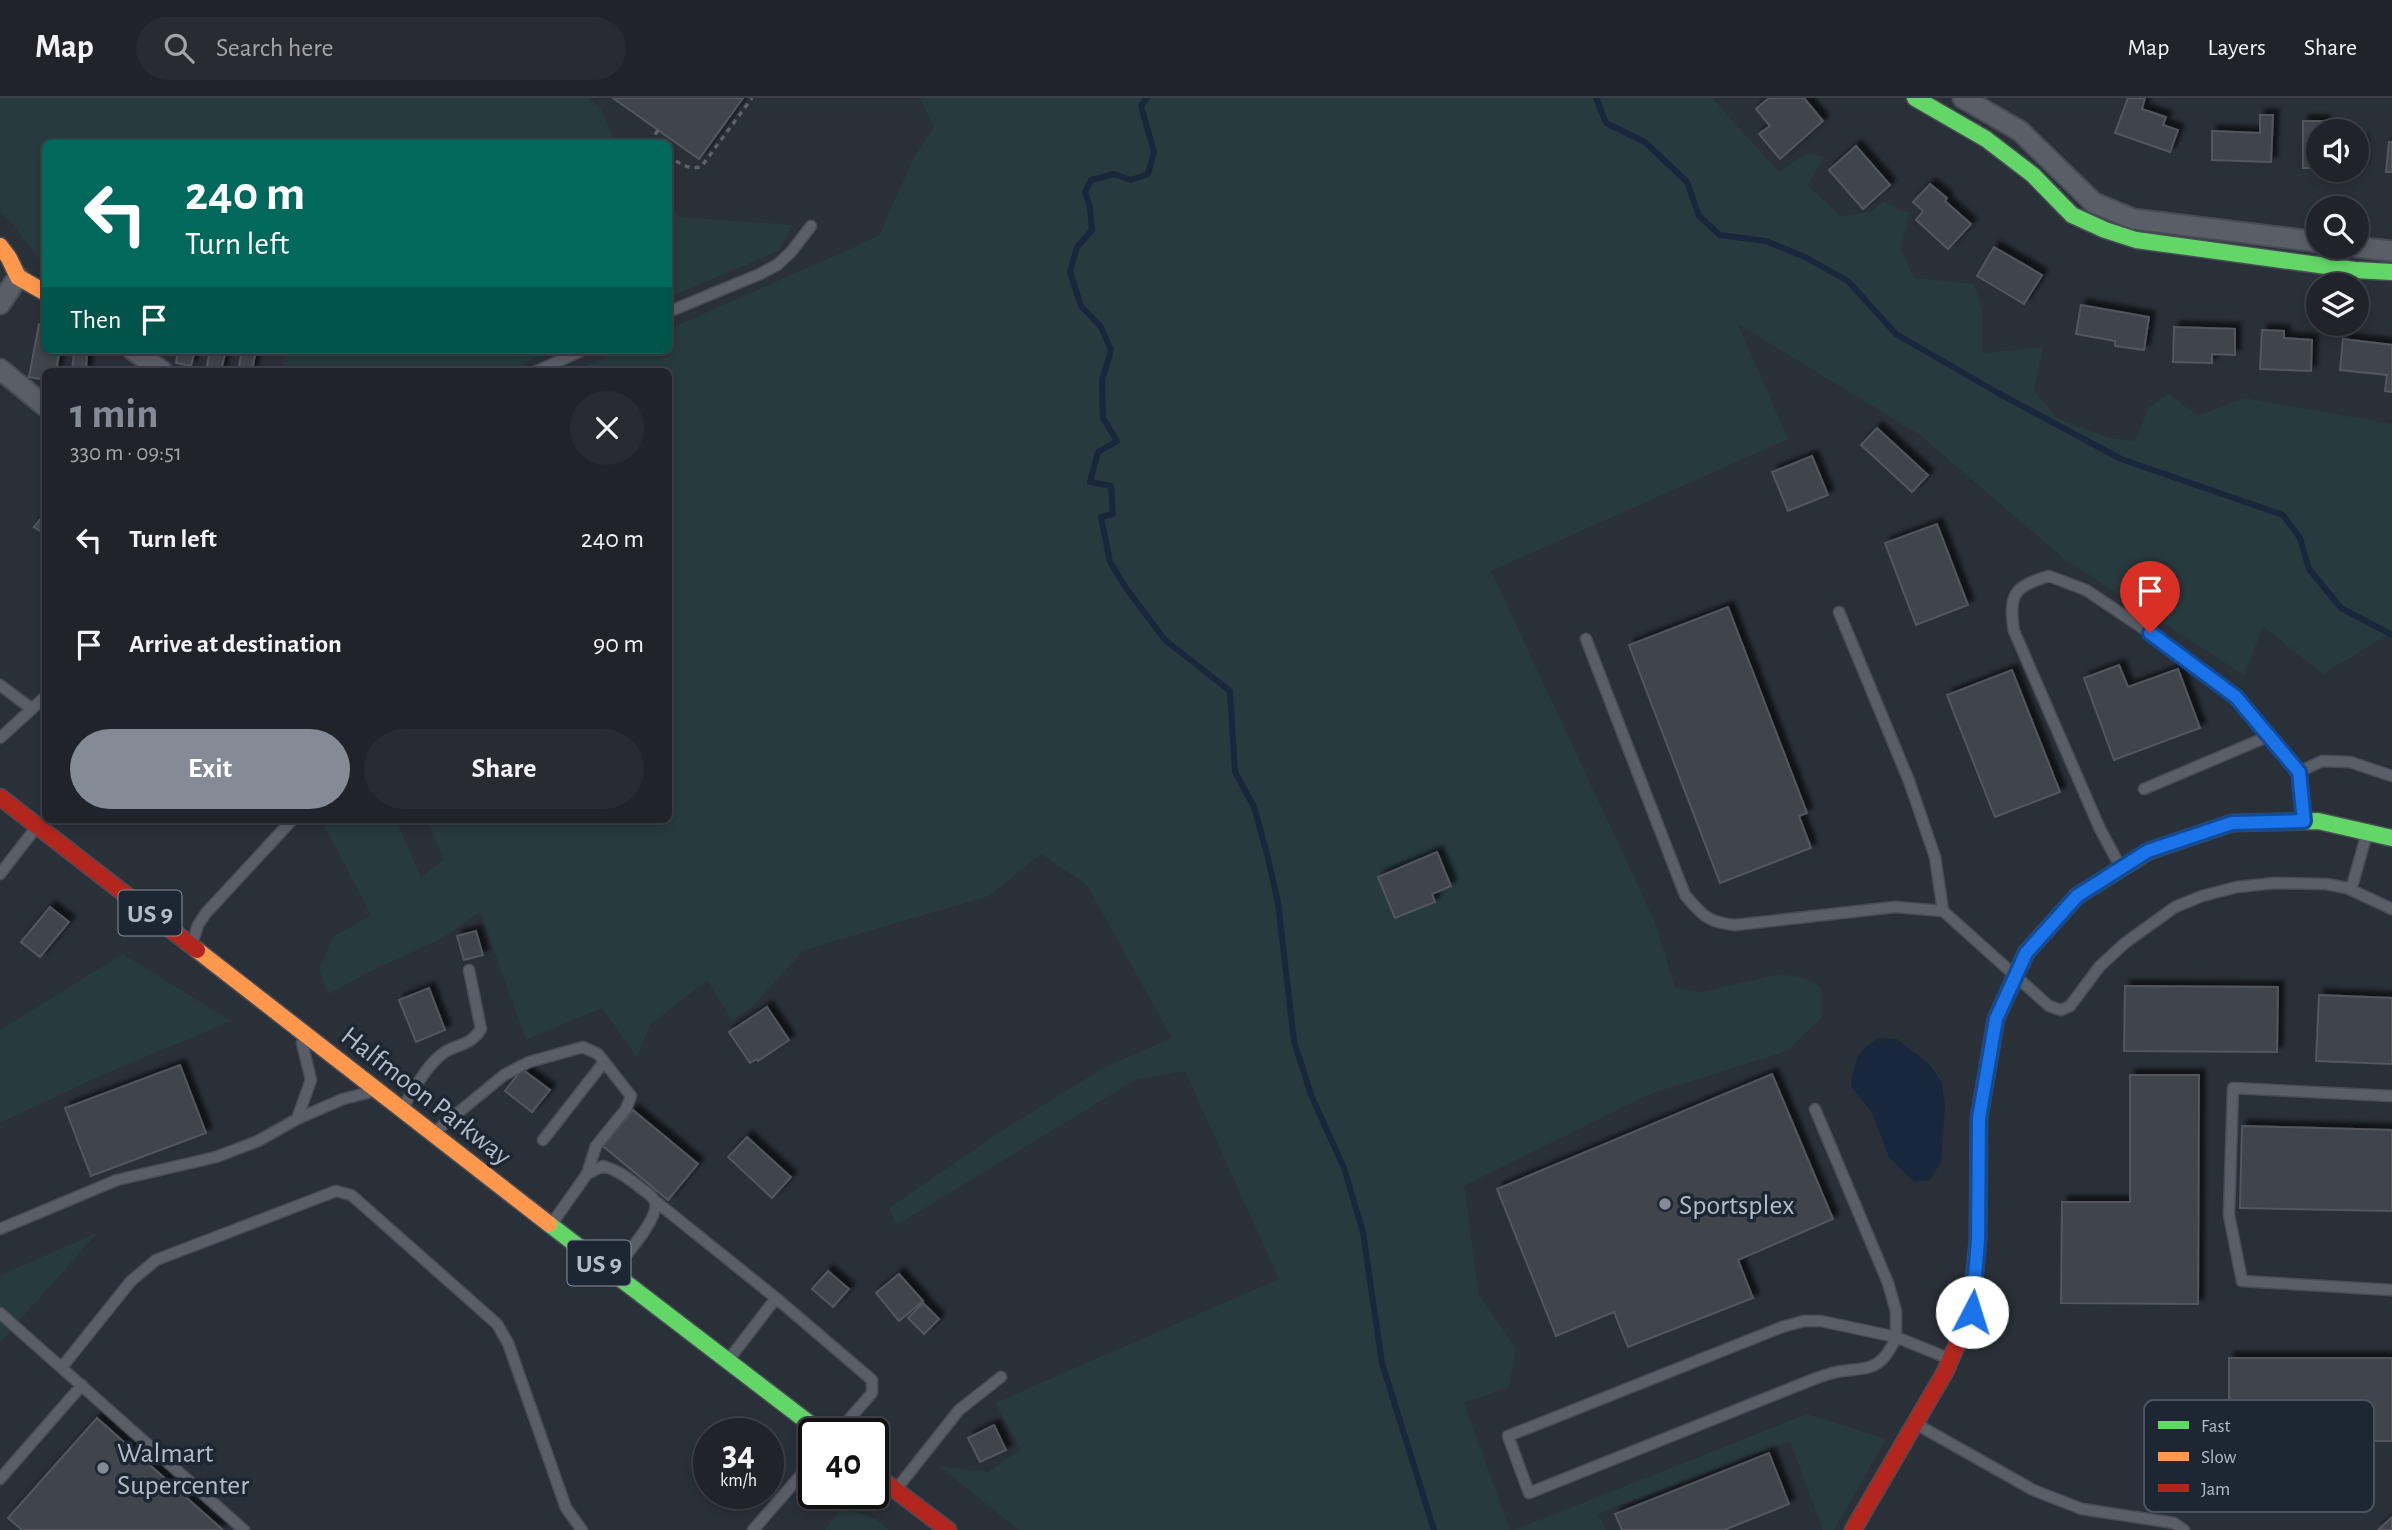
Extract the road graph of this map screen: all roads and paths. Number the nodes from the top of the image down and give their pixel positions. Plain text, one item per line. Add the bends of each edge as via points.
1 (752, 98) edge
2 (1963, 98) edge
3 (1924, 100) edge
4 (658, 130) dead end
5 (653, 140) edge
6 (672, 158) edge
7 (2111, 208) junction
8 (811, 226) dead end
9 (2105, 230) junction
10 (2306, 240) edge
11 (0, 246) edge
12 (2369, 249) edge
13 (2387, 251) edge
14 (2386, 272) edge
15 (18, 277) junction
16 (42, 290) edge
17 (0, 304) edge
18 (672, 310) edge
19 (139, 354) edge
20 (574, 354) edge
21 (158, 368) edge
22 (544, 368) edge
23 (0, 369) edge
24 (42, 404) edge
25 (1839, 612) dead end
26 (1586, 639) dead end
27 (0, 685) edge
28 (42, 700) edge
29 (32, 709) junction
30 (2269, 736) junction
31 (0, 738) edge
32 (2299, 772) junction
33 (2392, 776) edge
34 (2144, 789) dead end
35 (0, 797) edge
36 (2304, 821) junction
37 (289, 823) edge
38 (38, 826) junction
39 (2367, 832) junction
40 (2392, 838) edge
41 (2121, 869) junction
42 (0, 873) edge
43 (2351, 890) junction
44 (2392, 909) edge
45 (1943, 911) junction
46 (191, 945) junction
47 (469, 970) dead end
48 (2016, 976) junction
49 (299, 1029) junction
50 (604, 1062) junction
51 (379, 1090) junction
52 (2392, 1096) edge
53 (401, 1108) junction
54 (1815, 1109) dead end
55 (297, 1119) junction
56 (434, 1133) junction
57 (543, 1140) dead end
58 (587, 1174) junction
59 (654, 1200) junction
60 (551, 1226) junction
61 (0, 1229) edge
62 (611, 1273) junction
63 (2392, 1290) edge
64 (776, 1298) junction
65 (0, 1312) edge
66 (1896, 1338) junction
67 (1951, 1359) junction
68 (728, 1361) junction
69 (62, 1367) junction
70 (1001, 1377) dead end
71 (82, 1385) junction
72 (802, 1418) edge
73 (850, 1418) edge
74 (1915, 1423) junction
75 (798, 1478) edge
76 (0, 1479) edge
77 (889, 1485) edge
78 (896, 1490) junction
79 (244, 1530) edge
80 (582, 1530) edge
81 (753, 1530) edge
82 (948, 1530) edge
83 (1853, 1530) edge
84 (2184, 1530) edge

1 - 6 path via 701,167 683,166
2 - 7 street via 2020,131 2094,203
3 - 9 street via 1996,146 2072,215
4 - 5 path
7 - 9 street
7 - 10 street via 2133,219
8 - 18 lane via 777,265
9 - 14 street via 2136,240
11 - 15 street
12 - 13 street
13 - 14 street
15 - 16 street
15 - 17 street
19 - 21 street
20 - 22 lane
23 - 24 street
25 - 45 lane via 1909,781 1935,857
26 - 45 lane via 1682,888 1702,915 1717,924 1735,925 1895,907
27 - 29 lane
28 - 29 lane
29 - 31 lane
30 - 32 lane
30 - 34 lane
30 - 41 lane via 2236,697 2086,590 2049,576 2021,586 2013,597 2014,631
32 - 33 lane via 2322,761 2350,762
32 - 36 lane
35 - 38 street, Halfmoon Parkway / US 9
36 - 39 street
36 - 41 street via 2232,823 2148,851
37 - 46 lane via 206,913
38 - 42 lane
38 - 46 street, Halfmoon Parkway / US 9
39 - 40 street
39 - 43 lane
41 - 48 street via 2077,896 2026,953
43 - 44 lane
43 - 48 lane via 2326,884 2274,883 2237,887 2175,907 2125,943 2070,1006 2061,1010 2049,1006
45 - 48 lane
46 - 49 street, Halfmoon Parkway / US 9
47 - 53 lane via 481,1029 474,1040 446,1052 431,1066
48 - 67 street via 1996,1019 1979,1118 1972,1312
49 - 51 street, Halfmoon Parkway / US 9
49 - 55 lane via 311,1080
50 - 56 lane via 583,1047 529,1062 504,1075
50 - 57 lane
50 - 58 lane via 631,1096 596,1146
51 - 53 street, Halfmoon Parkway / US 9
51 - 55 lane via 343,1099
52 - 63 lane via 2234,1088 2229,1214 2242,1281
53 - 56 street, Halfmoon Parkway / US 9
54 - 66 lane via 1888,1283 1896,1311
55 - 61 lane via 216,1157 117,1180
56 - 60 street, Halfmoon Parkway / US 9
58 - 59 lane via 603,1166 617,1170
58 - 60 lane
59 - 62 lane via 654,1216
59 - 64 lane
60 - 62 street, Halfmoon Parkway / US 9
62 - 68 street, Halfmoon Parkway / US 9
64 - 68 lane
64 - 73 lane via 872,1380 872,1393
65 - 69 lane
66 - 66 lane via 1885,1359 1876,1365 1814,1379 1529,1493 1507,1436 1804,1321
66 - 67 lane
67 - 74 street
68 - 72 street, Halfmoon Parkway / US 9
69 - 71 lane
69 - 80 lane via 131,1280 156,1260 343,1192 497,1324 508,1343 566,1508
70 - 78 lane via 959,1410
71 - 76 lane
71 - 79 lane
74 - 83 street
74 - 84 lane via 2033,1490 2082,1509 2174,1523
75 - 81 lane
77 - 78 street
78 - 82 street

